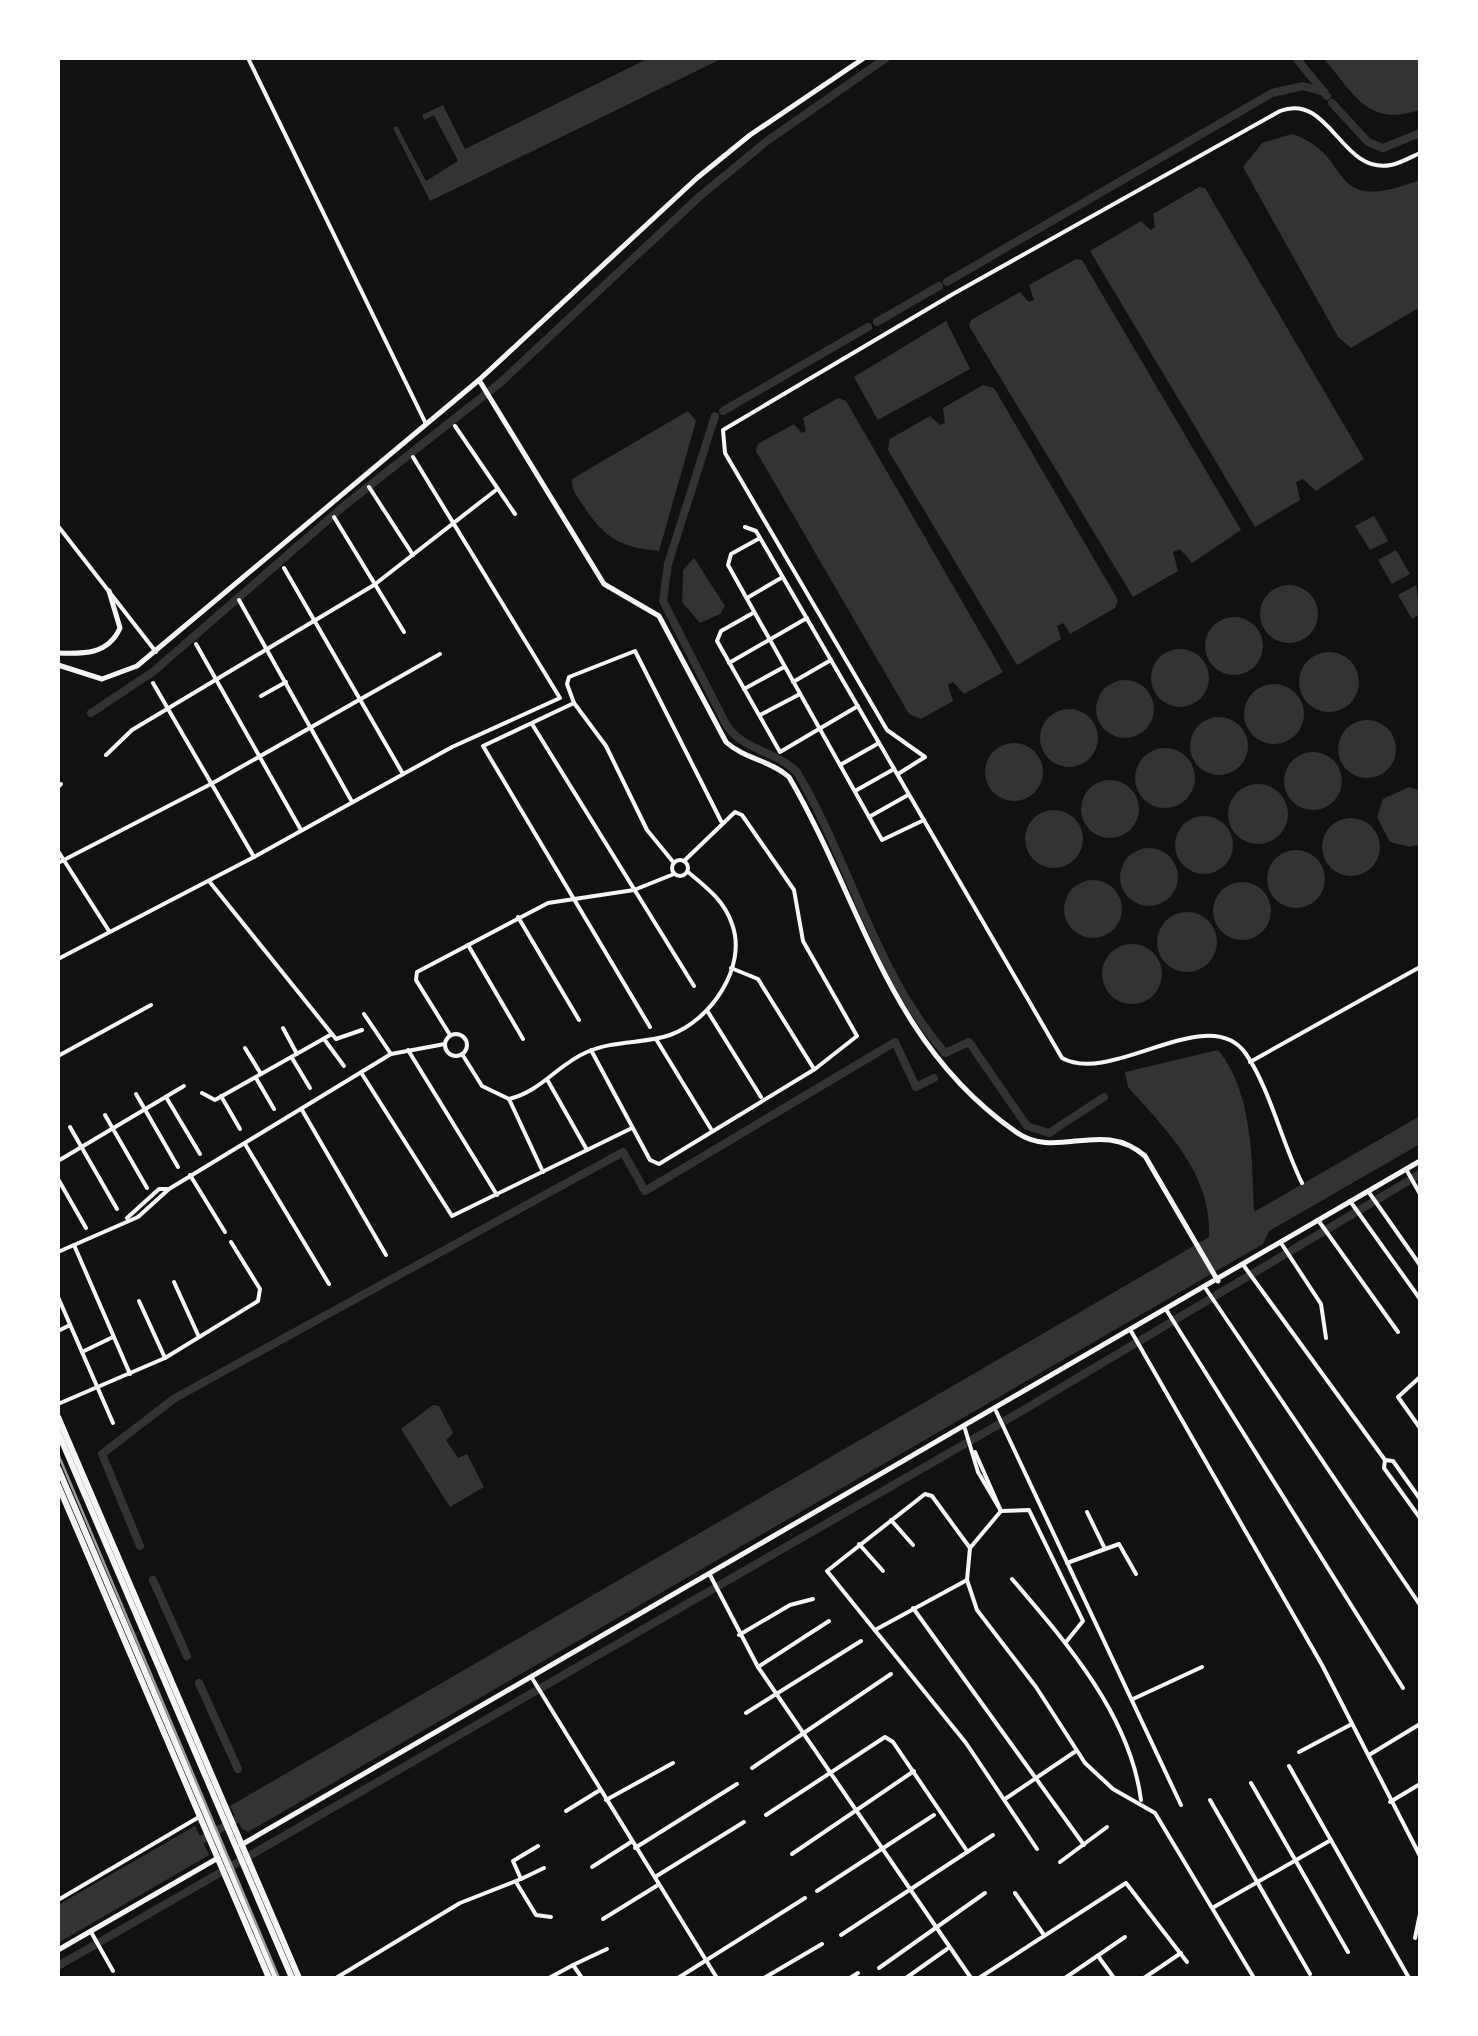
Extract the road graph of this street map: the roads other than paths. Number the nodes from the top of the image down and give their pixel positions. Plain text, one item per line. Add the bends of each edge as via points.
1 (248, 58) edge
2 (864, 58) edge
3 (1420, 153) edge
4 (479, 380) junction
5 (426, 424) junction
6 (455, 426) dead end
7 (414, 457) dead end
8 (369, 488) dead end
9 (496, 490) junction
10 (516, 514) dead end
11 (334, 517) dead end
12 (454, 524) junction
13 (58, 526) edge
14 (745, 526) dead end
15 (760, 538) junction
16 (413, 555) junction
17 (284, 568) dead end
18 (783, 577) junction
19 (374, 585) junction
20 (109, 591) junction
21 (746, 598) junction
22 (238, 600) dead end
23 (754, 612) junction
24 (807, 618) junction
25 (316, 624) junction
26 (404, 632) dead end
27 (770, 640) junction
28 (196, 644) dead end
29 (156, 652) junction
30 (268, 652) junction
31 (58, 653) edge
32 (440, 654) dead end
33 (831, 660) junction
34 (729, 663) junction
35 (58, 666) edge
36 (785, 667) junction
37 (218, 682) junction
38 (286, 682) junction
39 (794, 682) junction
40 (153, 684) dead end
41 (744, 690) junction
42 (800, 694) junction
43 (261, 696) dead end
44 (359, 700) junction
45 (574, 702) junction
46 (858, 706) junction
47 (169, 710) junction
48 (760, 716) junction
49 (532, 724) junction
50 (310, 728) junction
51 (819, 729) junction
52 (880, 743) junction
53 (58, 745) edge
54 (58, 754) edge
55 (106, 755) dead end
56 (262, 756) junction
57 (840, 765) junction
58 (896, 771) junction
59 (403, 774) junction
60 (211, 784) junction
61 (854, 791) junction
62 (909, 794) junction
63 (352, 802) junction
64 (869, 817) junction
65 (924, 820) junction
66 (722, 822) junction
67 (301, 830) junction
68 (58, 851) edge
69 (254, 858) junction
70 (61, 862) edge
71 (684, 862) junction
72 (674, 864) junction
73 (688, 872) junction
74 (674, 874) junction
75 (209, 881) junction
76 (634, 890) junction
77 (573, 899) junction
78 (518, 917) junction
79 (109, 932) junction
80 (468, 945) junction
81 (58, 959) edge
82 (1420, 967) edge
83 (731, 968) junction
84 (694, 986) dead end
85 (151, 1005) dead end
86 (708, 1012) junction
87 (364, 1014) dead end
88 (579, 1020) dead end
89 (650, 1026) dead end
90 (283, 1028) dead end
91 (362, 1030) dead end
92 (332, 1033) junction
93 (450, 1036) junction
94 (656, 1038) junction
95 (324, 1039) junction
96 (523, 1039) dead end
97 (445, 1044) junction
98 (246, 1048) dead end
99 (408, 1050) junction
100 (591, 1050) junction
101 (298, 1054) junction
102 (391, 1054) junction
103 (462, 1054) junction
104 (58, 1056) edge
105 (291, 1057) junction
106 (1250, 1062) junction
107 (344, 1066) dead end
108 (814, 1069) junction
109 (362, 1074) junction
110 (258, 1076) junction
111 (548, 1082) junction
112 (184, 1086) dead end
113 (310, 1088) dead end
114 (202, 1093) dead end
115 (136, 1094) dead end
116 (221, 1096) junction
117 (166, 1097) junction
118 (509, 1099) junction
119 (762, 1099) junction
120 (274, 1109) dead end
121 (145, 1110) junction
122 (302, 1110) junction
123 (105, 1115) dead end
124 (70, 1127) dead end
125 (633, 1128) junction
126 (112, 1129) junction
127 (240, 1129) dead end
128 (712, 1130) junction
129 (245, 1144) junction
130 (82, 1147) junction
131 (587, 1150) junction
132 (200, 1154) dead end
133 (58, 1161) edge
134 (1420, 1162) edge
135 (178, 1167) dead end
136 (543, 1172) junction
137 (1408, 1173) junction
138 (190, 1175) junction
139 (58, 1180) edge
140 (1302, 1182) dead end
141 (147, 1188) dead end
142 (169, 1189) junction
143 (1370, 1194) junction
144 (1420, 1194) edge
145 (497, 1196) junction
146 (1350, 1201) junction
147 (118, 1209) dead end
148 (127, 1218) junction
149 (1320, 1223) junction
150 (86, 1228) dead end
151 (225, 1232) dead end
152 (230, 1242) dead end
153 (1280, 1243) junction
154 (74, 1246) junction
155 (58, 1252) edge
156 (386, 1255) dead end
157 (1420, 1265) edge
158 (1246, 1269) junction
159 (1216, 1278) junction
160 (174, 1282) dead end
161 (329, 1284) dead end
162 (1208, 1291) junction
163 (58, 1297) edge
164 (1420, 1300) edge
165 (139, 1301) dead end
166 (1169, 1314) junction
167 (70, 1325) junction
168 (58, 1331) edge
169 (1398, 1332) dead end
170 (1132, 1334) junction
171 (113, 1337) junction
172 (198, 1337) junction
173 (1326, 1338) dead end
174 (82, 1352) junction
175 (165, 1358) junction
176 (130, 1374) junction
177 (1420, 1377) edge
178 (98, 1387) junction
179 (58, 1404) edge
180 (997, 1414) junction
181 (58, 1418) edge
182 (113, 1423) dead end
183 (1420, 1428) edge
184 (58, 1432) edge
185 (966, 1433) junction
186 (1385, 1460) junction
187 (58, 1468) edge
188 (58, 1486) edge
189 (1416, 1493) junction
190 (1407, 1500) junction
191 (1420, 1500) edge
192 (1001, 1511) junction
193 (1087, 1512) dead end
194 (1420, 1518) edge
195 (891, 1520) junction
196 (859, 1544) junction
197 (913, 1546) dead end
198 (970, 1548) junction
199 (1105, 1549) junction
200 (1067, 1563) junction
201 (883, 1570) dead end
202 (1136, 1574) dead end
203 (711, 1577) junction
204 (1012, 1579) dead end
205 (967, 1580) junction
206 (813, 1599) dead end
207 (1420, 1605) edge
208 (913, 1608) junction
209 (828, 1620) dead end
210 (149, 1629) junction
211 (875, 1630) junction
212 (120, 1636) junction
213 (739, 1636) junction
214 (861, 1641) dead end
215 (1066, 1642) junction
216 (758, 1667) junction
217 (1202, 1667) dead end
218 (891, 1674) dead end
219 (533, 1680) junction
220 (1403, 1688) dead end
221 (775, 1693) junction
222 (1131, 1700) junction
223 (746, 1713) dead end
224 (1352, 1724) junction
225 (1420, 1724) edge
226 (803, 1732) junction
227 (193, 1733) junction
228 (166, 1742) junction
229 (1077, 1750) junction
230 (1299, 1752) dead end
231 (1367, 1756) junction
232 (673, 1763) dead end
233 (1289, 1766) dead end
234 (752, 1768) dead end
235 (829, 1770) junction
236 (914, 1771) junction
237 (1037, 1777) junction
238 (1251, 1783) dead end
239 (737, 1784) dead end
240 (1420, 1784) edge
241 (600, 1790) junction
242 (1005, 1799) junction
243 (606, 1800) junction
244 (1210, 1800) dead end
245 (1142, 1802) junction
246 (1390, 1802) junction
247 (1181, 1805) dead end
248 (566, 1810) dead end
249 (856, 1810) junction
250 (766, 1815) dead end
251 (934, 1815) dead end
252 (200, 1817) junction
253 (744, 1822) dead end
254 (1108, 1828) dead end
255 (993, 1834) dead end
256 (1331, 1840) junction
257 (631, 1842) junction
258 (241, 1845) junction
259 (1084, 1845) junction
260 (538, 1846) dead end
261 (635, 1848) junction
262 (883, 1850) junction
263 (1037, 1850) dead end
264 (968, 1851) junction
265 (792, 1854) dead end
266 (1420, 1856) edge
267 (218, 1858) junction
268 (1296, 1860) junction
269 (1060, 1862) dead end
270 (592, 1866) dead end
271 (544, 1868) dead end
272 (654, 1878) junction
273 (519, 1880) junction
274 (1258, 1882) junction
275 (658, 1884) junction
276 (908, 1889) junction
277 (816, 1892) dead end
278 (1015, 1893) dead end
279 (985, 1894) dead end
280 (805, 1898) dead end
281 (58, 1900) edge
282 (1214, 1908) junction
283 (1420, 1914) edge
284 (551, 1916) dead end
285 (603, 1919) dead end
286 (934, 1929) junction
287 (278, 1932) junction
288 (92, 1934) junction
289 (841, 1935) dead end
290 (1044, 1935) junction
291 (1125, 1937) dead end
292 (1415, 1938) dead end
293 (254, 1942) junction
294 (822, 1944) dead end
295 (606, 1949) dead end
296 (948, 1949) junction
297 (58, 1950) edge
298 (1348, 1952) dead end
299 (1181, 1953) junction
300 (1098, 1956) junction
301 (706, 1961) junction
302 (1186, 1962) dead end
303 (574, 1965) junction
304 (879, 1968) dead end
305 (113, 1971) dead end
306 (858, 1973) dead end
307 (1310, 1974) dead end
308 (273, 1978) edge
309 (295, 1978) edge
310 (336, 1978) edge
311 (549, 1978) edge
312 (582, 1978) edge
313 (678, 1978) edge
314 (716, 1978) edge
315 (764, 1978) edge
316 (850, 1978) edge
317 (906, 1978) edge
318 (972, 1978) edge
319 (980, 1978) edge
320 (1064, 1978) edge
321 (1114, 1978) edge
322 (1144, 1978) edge
323 (1254, 1978) edge
324 (1409, 1978) edge

1 - 5 street
2 - 4 street via 696,178
3 - 58 street via 1375,165 1347,148 1314,113 1298,107 1280,111 723,430 724,452 887,730 924,757
4 - 5 street
4 - 159 street via 604,584 660,616 726,742 789,777 921,1041 1020,1135 1048,1144 1108,1138 1145,1156
5 - 29 street
6 - 9 street
7 - 12 street
8 - 16 street
9 - 10 street
9 - 12 street
11 - 19 street
12 - 16 street
12 - 59 street via 560,694 558,701
13 - 20 street
14 - 15 street
15 - 18 street
15 - 21 street via 727,561
16 - 19 street
17 - 25 street
18 - 21 street
18 - 24 street
19 - 25 street
19 - 26 street
20 - 29 street
20 - 31 street via 120,628 115,639 96,652
21 - 23 street
22 - 30 street
23 - 27 street
23 - 34 street via 717,636
24 - 27 street
24 - 33 street
25 - 30 street
25 - 44 street
27 - 34 street
27 - 36 street
28 - 37 street
29 - 35 street via 126,673 102,679
30 - 37 street
30 - 38 street
32 - 44 street
33 - 39 street
33 - 46 street
34 - 41 street
36 - 39 street
36 - 41 street
37 - 47 street
37 - 56 street
38 - 43 street
38 - 50 street
39 - 42 street
40 - 47 street
41 - 48 street
42 - 48 street
42 - 51 street
44 - 50 street
44 - 59 street
45 - 49 street
45 - 66 street via 570,676 636,651
45 - 72 street via 606,746 647,830
46 - 51 street
46 - 52 street
47 - 55 street via 132,730
47 - 60 street
48 - 51 street via 780,752
49 - 76 street
49 - 77 street via 483,746
50 - 56 street
50 - 63 street
51 - 57 street
52 - 57 street
52 - 58 street
53 - 54 street
56 - 60 street
56 - 67 street
57 - 61 street
58 - 61 street
58 - 62 street
59 - 63 street
60 - 69 street
60 - 70 street
61 - 64 street
62 - 64 street
62 - 65 street
63 - 67 street
64 - 65 street via 884,842
65 - 106 street via 1062,1058 1083,1066 1218,1035 1238,1044
66 - 71 street
66 - 108 street via 735,812 742,815 782,870 794,890 803,942 857,1031 852,1044
67 - 69 street
68 - 70 street
69 - 75 street
70 - 79 street
71 - 72 street
71 - 73 street
72 - 74 street
73 - 74 street
73 - 83 street via 732,920
74 - 76 street
75 - 79 street
75 - 92 street
76 - 77 street
76 - 84 street
77 - 78 street
77 - 89 street
78 - 80 street
78 - 88 street
79 - 81 street
80 - 93 street via 415,976
80 - 96 street
82 - 106 street
83 - 86 street
83 - 108 street via 758,979
85 - 104 street
86 - 94 street
86 - 119 street
87 - 102 street
90 - 101 street
91 - 92 street via 340,1040
92 - 95 street
93 - 97 street
93 - 103 street via 465,1038
94 - 100 street
94 - 128 street
95 - 101 street
95 - 107 street
97 - 99 street
97 - 103 street via 452,1055
98 - 110 street
99 - 102 street
99 - 145 street
100 - 111 street
100 - 125 street
101 - 105 street
102 - 109 street
103 - 118 street via 482,1086
105 - 110 street
105 - 113 street
106 - 140 street
108 - 119 street
109 - 122 street
109 - 145 street via 452,1216
110 - 116 street
110 - 120 street
111 - 118 street
111 - 131 street
112 - 117 street
114 - 116 street via 211,1101
115 - 121 street
116 - 127 street
117 - 121 street
117 - 132 street
118 - 136 street
119 - 128 street
121 - 126 street
121 - 135 street
122 - 129 street
122 - 156 street
123 - 126 street
124 - 130 street
125 - 128 street via 659,1164
125 - 131 street
126 - 130 street
126 - 141 street
129 - 138 street
129 - 161 street
130 - 133 street
130 - 147 street
131 - 136 street
134 - 137 street
136 - 145 street
137 - 143 street
137 - 144 street
138 - 142 street
138 - 151 street
139 - 150 street
142 - 148 street via 138,1217
142 - 148 street via 158,1189
143 - 146 street
143 - 157 street
146 - 149 street
146 - 164 street
148 - 154 street
149 - 153 street
149 - 169 street
152 - 172 street via 261,1296
153 - 158 street
153 - 173 street via 1320,1304
154 - 155 street
154 - 171 street
158 - 159 street
158 - 186 street
159 - 162 street
160 - 172 street
162 - 166 street
162 - 207 street
163 - 167 street
165 - 175 street
166 - 170 street
166 - 220 street
167 - 168 street
167 - 174 street
170 - 180 street
170 - 224 street
171 - 174 street
171 - 176 street
172 - 175 street
174 - 178 street
175 - 176 street
176 - 178 street
177 - 183 street via 1398,1397
178 - 179 street
178 - 182 street
180 - 185 street
180 - 200 street
181 - 210 main road
184 - 309 main road
185 - 192 street
185 - 203 street
186 - 189 street via 1392,1460
186 - 190 street
187 - 308 main road
188 - 212 main road
189 - 190 street
189 - 191 street
190 - 194 street
192 - 198 street
192 - 215 street via 1029,1510 1048,1544 1083,1621
193 - 199 street
195 - 196 street
195 - 197 street
195 - 198 street via 929,1494
196 - 201 street
196 - 211 street via 827,1571
198 - 205 street
199 - 200 street
199 - 202 street via 1121,1546
200 - 222 street
203 - 213 street
203 - 219 street
204 - 215 street
205 - 208 street
205 - 229 street via 977,1610
206 - 213 street
208 - 211 street
208 - 237 street
209 - 216 street
210 - 212 main road via 143,1648 131,1648
210 - 227 main road
211 - 242 street
212 - 228 main road
213 - 216 street
214 - 221 street
215 - 245 street via 1103,1702 1136,1772
216 - 221 street
217 - 222 street
218 - 226 street
219 - 241 street
219 - 258 street
221 - 223 street
221 - 226 street
222 - 247 street
224 - 230 street
224 - 231 street
225 - 231 street
226 - 234 street
226 - 235 street
227 - 228 main road via 178,1724 165,1732
227 - 258 main road
228 - 252 main road
229 - 237 street
229 - 245 street via 1100,1779
231 - 246 street
232 - 243 street
233 - 256 street
235 - 236 street via 885,1738
235 - 249 street
235 - 250 street
236 - 249 street
236 - 264 street
237 - 242 street
237 - 259 street
238 - 268 street
239 - 261 street
240 - 246 street
241 - 243 street
241 - 248 street
242 - 263 street
243 - 257 street
244 - 274 street
245 - 282 street
246 - 266 street
249 - 262 street
249 - 265 street
251 - 262 street
252 - 267 main road
252 - 281 street
253 - 272 street
254 - 259 street
255 - 264 street
256 - 268 street
256 - 324 street
257 - 261 street
257 - 270 street
258 - 287 main road
259 - 269 street
260 - 273 street via 513,1861
261 - 272 street
262 - 276 street
262 - 277 street
264 - 276 street
267 - 288 street
267 - 293 main road
268 - 274 street
268 - 298 street
271 - 273 street
272 - 275 street
273 - 284 street via 536,1915
273 - 310 street via 460,1903
274 - 282 street
274 - 307 street
275 - 285 street
275 - 301 street
276 - 286 street
276 - 289 street
278 - 290 street
279 - 286 street
280 - 301 street
282 - 323 street
283 - 292 street
286 - 296 street
286 - 304 street
287 - 293 main road
287 - 309 main road
288 - 297 street
288 - 305 street
290 - 299 street via 1126,1883
290 - 319 street
291 - 300 street
293 - 308 main road
294 - 315 street
295 - 303 street
296 - 317 street
296 - 318 street
299 - 302 street
299 - 322 street
300 - 320 street
300 - 321 street
301 - 313 street
301 - 314 street
303 - 311 street
303 - 312 street
306 - 316 street

